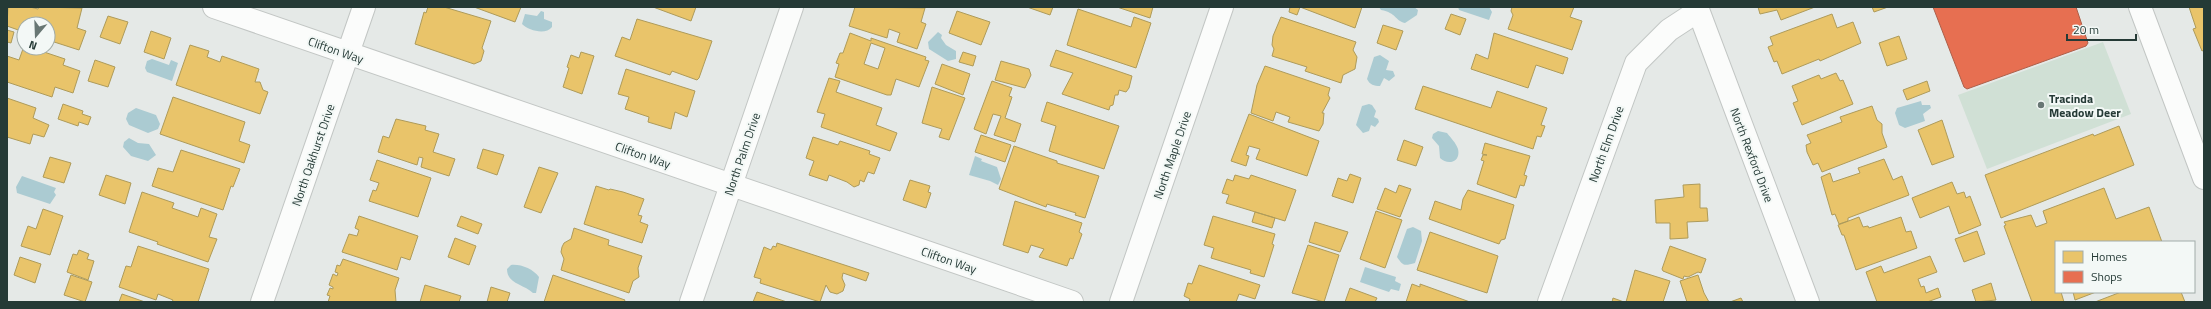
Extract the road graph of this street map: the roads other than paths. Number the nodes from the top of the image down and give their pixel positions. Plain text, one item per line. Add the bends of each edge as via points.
1 (214, 7) edge
2 (364, 7) edge
3 (792, 7) edge
4 (1222, 7) edge
5 (2140, 7) edge
6 (1697, 9) edge
7 (348, 54) junction
8 (2204, 178) edge
9 (731, 186) junction
10 (262, 302) edge
11 (691, 302) edge
12 (1072, 302) edge
13 (1122, 302) edge
14 (1549, 302) edge
15 (1808, 302) edge

1 - 7 street, Clifton Way
2 - 7 street, North Oakhurst Drive
3 - 9 street, North Palm Drive
4 - 13 street, North Maple Drive
5 - 8 street
6 - 14 street, North Elm Drive via 1669,30 1636,64
6 - 15 street, North Rexford Drive
7 - 9 street, Clifton Way
7 - 10 street, North Oakhurst Drive
9 - 11 street, North Palm Drive
9 - 12 street, Clifton Way

